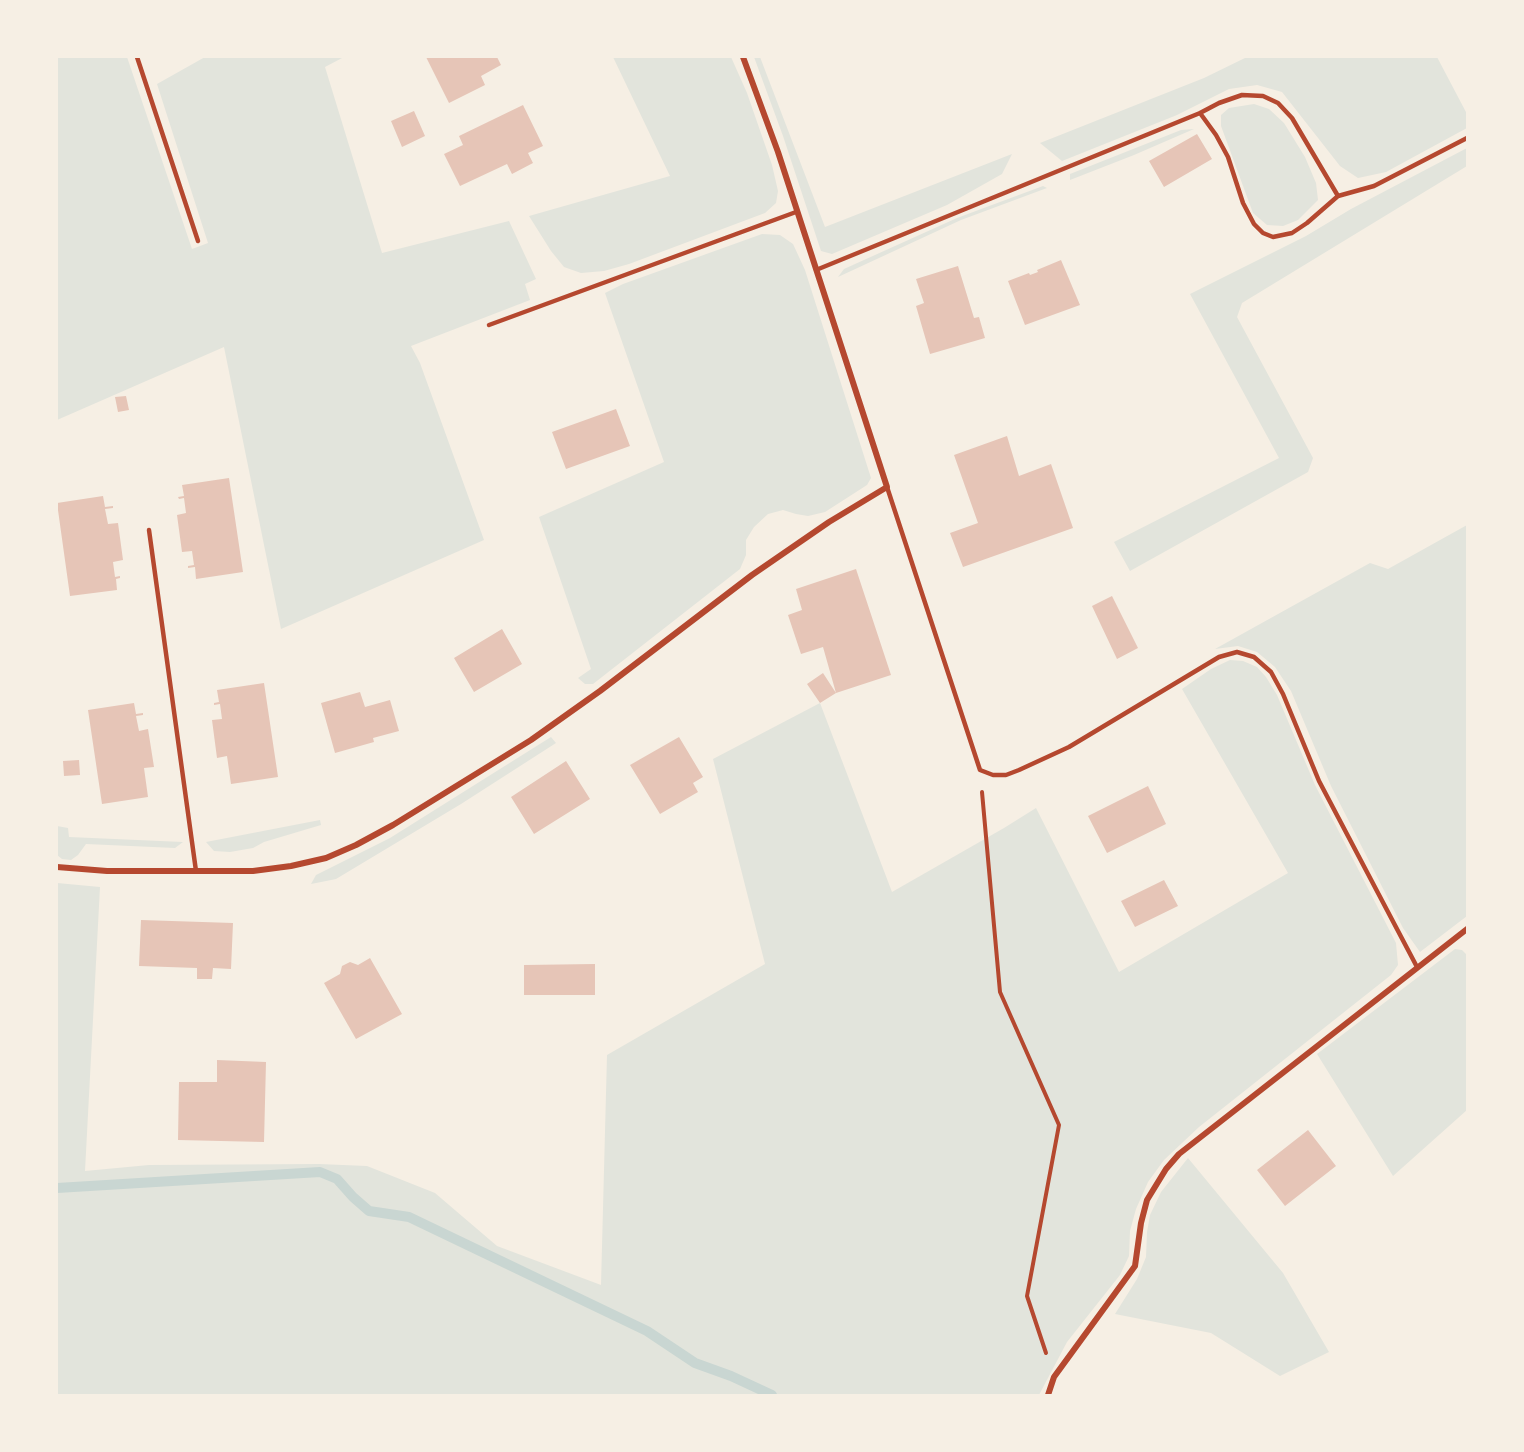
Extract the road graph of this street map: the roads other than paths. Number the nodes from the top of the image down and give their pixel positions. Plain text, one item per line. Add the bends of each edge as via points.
1 (137, 57) edge
2 (743, 57) edge
3 (1200, 114) junction
4 (1467, 138) edge
5 (1338, 196) junction
6 (796, 212) junction
7 (198, 241) dead end
8 (816, 270) junction
9 (489, 325) dead end
10 (887, 487) junction
11 (149, 530) dead end
12 (57, 867) edge
13 (196, 871) junction
14 (1467, 929) edge
15 (1417, 967) junction
16 (1048, 1395) edge

1 - 7 lane
2 - 6 street
3 - 5 lane via 1242,95 1263,96 1278,103 1292,118
3 - 5 lane via 1228,157 1243,202 1263,233 1273,237 1292,232
3 - 8 lane
4 - 5 lane via 1374,186
6 - 8 street
6 - 9 lane
8 - 10 street
10 - 13 street via 752,575 531,740 393,825 326,858 253,871
10 - 15 lane via 980,770 1006,775 1019,771 1069,747 1219,657 1237,652 1254,657 1271,672 1284,694 1319,781
11 - 13 lane
12 - 13 street
14 - 15 street
15 - 16 street via 1179,1154 1166,1169 1147,1200 1135,1266 1054,1377

